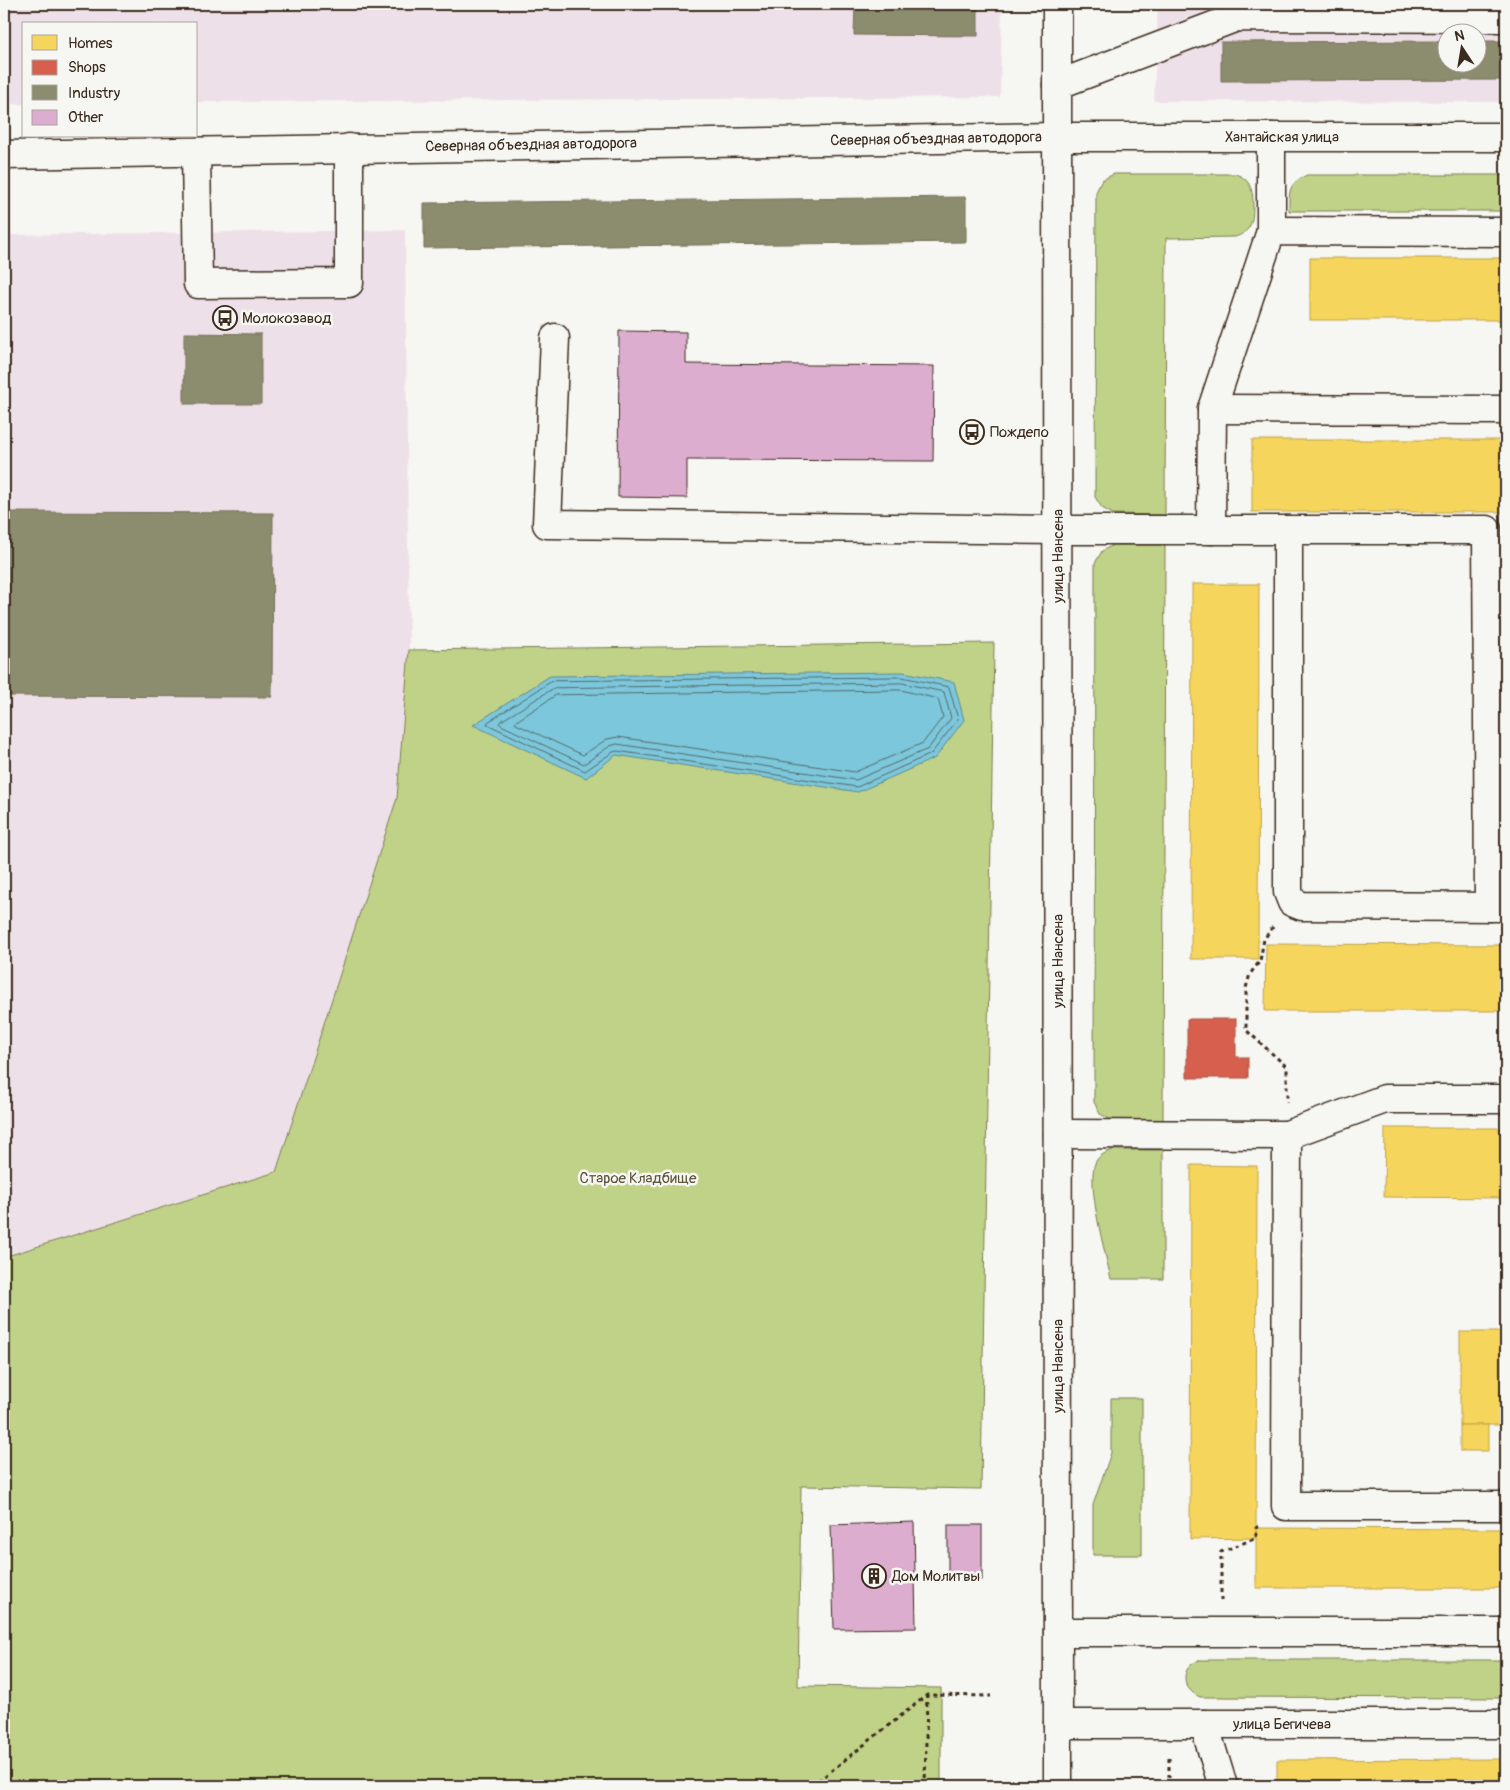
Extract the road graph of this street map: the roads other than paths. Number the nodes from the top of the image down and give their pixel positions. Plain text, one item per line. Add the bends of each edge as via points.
1 (1057, 4) edge
2 (1506, 18) edge
3 (1057, 85) junction
4 (1058, 137) junction
5 (1272, 137) junction
6 (1506, 138) edge
7 (349, 148) junction
8 (196, 152) junction
9 (4, 155) edge
10 (1271, 231) junction
11 (1506, 232) edge
12 (555, 338) dead end
13 (1212, 409) junction
14 (1506, 410) edge
15 (1058, 530) junction
16 (1211, 530) junction
17 (1288, 530) junction
18 (1498, 907) edge
19 (1506, 1099) edge
20 (1058, 1134) junction
21 (1287, 1135) junction
22 (1506, 1506) edge
23 (1058, 1632) junction
24 (1506, 1632) edge
25 (1058, 1724) junction
26 (1204, 1724) junction
27 (1506, 1724) edge
28 (1058, 1786) edge
29 (1223, 1786) edge

1 - 3 street, улица Нансена
2 - 3 street via 1237,17
3 - 4 street, улица Нансена
4 - 5 street, Хантайская улица
4 - 7 street, Северная объездная автодорога
4 - 15 street, улица Нансена
5 - 6 street, Хантайская улица
5 - 10 street
7 - 8 street, Северная объездная автодорога
7 - 8 street via 349,282 198,284
8 - 9 street, Северная объездная автодорога
10 - 11 street
10 - 13 street
12 - 15 street via 547,524
13 - 14 street
13 - 16 street
15 - 16 street
15 - 20 street, улица Нансена
16 - 17 street
17 - 18 street via 1487,530
17 - 18 street via 1288,892 1292,902 1302,906
19 - 21 street via 1384,1099
20 - 21 street
20 - 23 street, улица Нансена
21 - 22 street via 1286,1506
23 - 24 street
23 - 25 street, улица Нансена
25 - 26 street, улица Бегичева
25 - 28 street, улица Нансена
26 - 27 street, улица Бегичева
26 - 29 street

